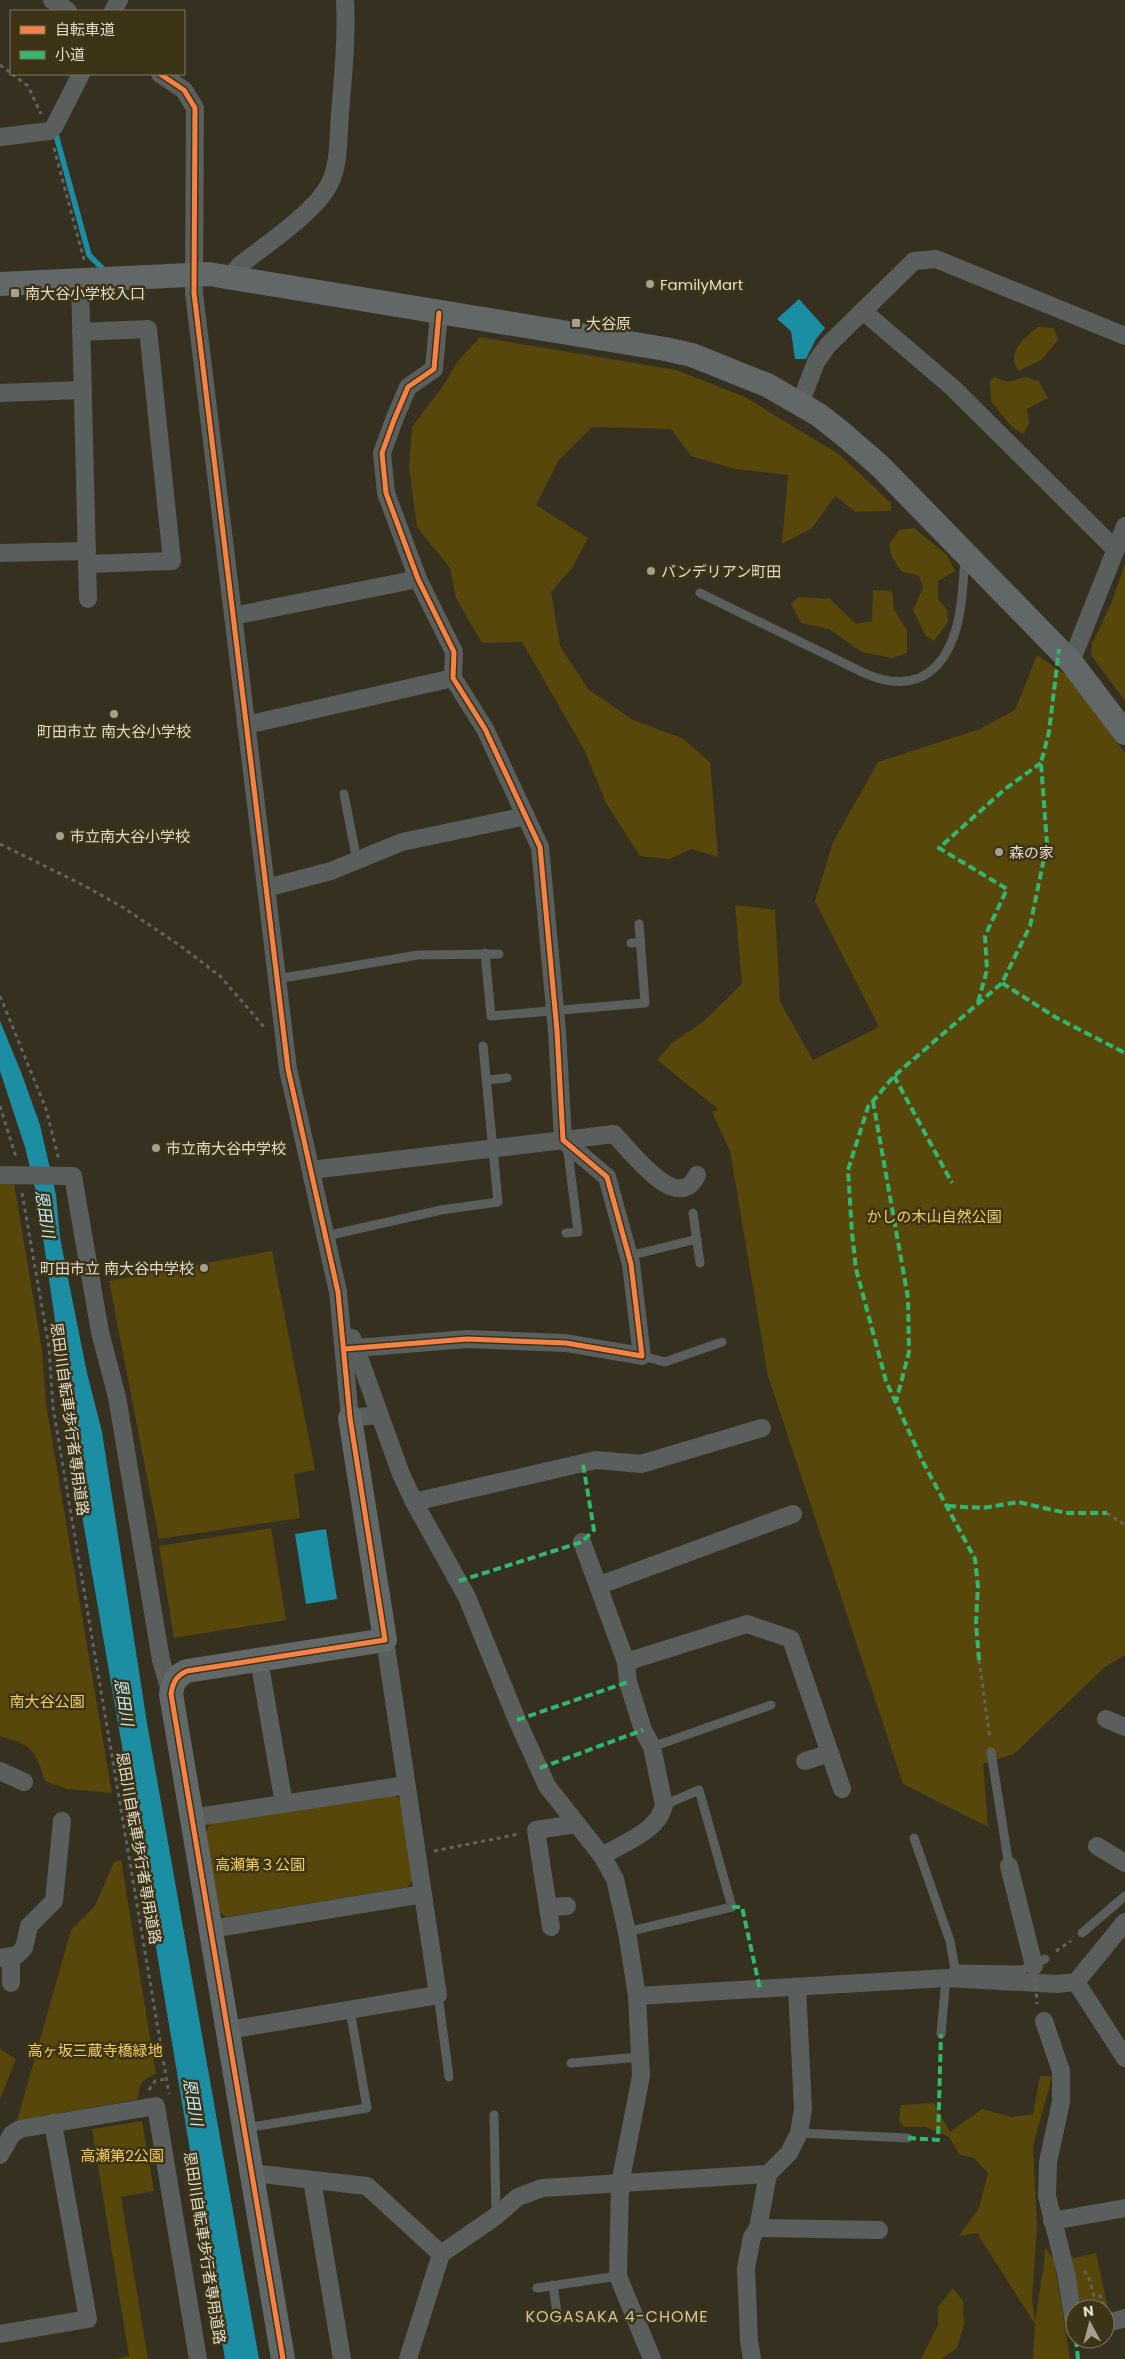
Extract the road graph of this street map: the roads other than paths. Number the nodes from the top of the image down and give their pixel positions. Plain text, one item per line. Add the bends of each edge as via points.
1 (52, 0) edge
2 (345, 0) edge
3 (67, 10) edge
4 (81, 75) edge
5 (162, 75) edge
6 (0, 137) edge
7 (193, 274) junction
8 (230, 278) junction
9 (80, 280) junction
10 (0, 284) edge
11 (863, 311) junction
12 (439, 313) junction
13 (81, 332) junction
14 (1125, 336) edge
15 (83, 390) junction
16 (0, 393) edge
17 (800, 404) junction
18 (1125, 526) edge
19 (1116, 550) junction
20 (0, 553) edge
21 (965, 554) junction
22 (87, 557) junction
23 (418, 579) junction
24 (700, 593) dead end
25 (88, 599) dead end
26 (233, 616) junction
27 (1071, 662) junction
28 (453, 678) junction
29 (246, 725) junction
30 (1125, 733) edge
31 (344, 794) dead end
32 (526, 816) junction
33 (357, 861) junction
34 (266, 888) junction
35 (639, 924) dead end
36 (641, 942) junction
37 (631, 943) dead end
38 (485, 954) junction
39 (499, 954) dead end
40 (277, 979) junction
41 (555, 1010) junction
42 (483, 1046) dead end
43 (507, 1078) dead end
44 (486, 1080) junction
45 (563, 1140) junction
46 (493, 1148) junction
47 (311, 1170) junction
48 (0, 1175) edge
49 (697, 1175) dead end
50 (693, 1213) dead end
51 (566, 1233) dead end
52 (326, 1236) junction
53 (697, 1239) junction
54 (629, 1256) junction
55 (700, 1263) dead end
56 (722, 1342) dead end
57 (349, 1348) junction
58 (642, 1356) junction
59 (378, 1415) junction
60 (350, 1418) junction
61 (762, 1428) dead end
62 (414, 1502) junction
63 (793, 1514) dead end
64 (582, 1542) dead end
65 (600, 1586) junction
66 (385, 1640) junction
67 (259, 1660) junction
68 (626, 1662) junction
69 (171, 1694) junction
70 (771, 1704) dead end
71 (1106, 1719) dead end
72 (1125, 1727) edge
73 (652, 1747) junction
74 (991, 1752) road end
75 (830, 1753) junction
76 (805, 1761) dead end
77 (0, 1771) edge
78 (24, 1782) dead end
79 (406, 1786) junction
80 (842, 1789) dead end
81 (284, 1804) junction
82 (664, 1805) junction
83 (191, 1818) junction
84 (62, 1821) dead end
85 (576, 1824) junction
86 (914, 1838) dead end
87 (1097, 1846) dead end
88 (602, 1856) junction
89 (1125, 1863) edge
90 (1009, 1866) joint
91 (423, 1894) junction
92 (1125, 1896) edge
93 (566, 1906) dead end
94 (548, 1907) junction
95 (1125, 1922) edge
96 (551, 1927) dead end
97 (211, 1929) junction
98 (627, 1932) junction
99 (1082, 1933) dead end
100 (6, 1957) edge
101 (1038, 1965) joint
102 (950, 1974) junction
103 (11, 1982) dead end
104 (1076, 1982) junction
105 (797, 1987) junction
106 (438, 1995) junction
107 (637, 1996) junction
108 (350, 2010) junction
109 (1044, 2021) dead end
110 (228, 2030) junction
111 (941, 2034) dead end
112 (1120, 2041) edge
113 (641, 2057) junction
114 (1125, 2058) edge
115 (571, 2063) dead end
116 (449, 2077) dead end
117 (494, 2115) dead end
118 (53, 2124) junction
119 (245, 2128) junction
120 (799, 2133) junction
121 (908, 2138) dead end
122 (0, 2155) edge
123 (252, 2173) junction
124 (768, 2174) junction
125 (312, 2180) junction
126 (620, 2184) junction
127 (1125, 2208) edge
128 (496, 2216) junction
129 (1052, 2221) junction
130 (758, 2228) junction
131 (879, 2230) dead end
132 (441, 2254) junction
133 (618, 2276) junction
134 (553, 2286) junction
135 (537, 2288) dead end
136 (1070, 2299) edge
137 (558, 2320) dead end
138 (0, 2334) edge
139 (198, 2359) edge
140 (283, 2359) edge
141 (342, 2359) edge
142 (408, 2359) edge
143 (652, 2359) edge
144 (752, 2359) edge

1 - 3 street
2 - 8 street via 339,125 330,184 312,206 239,266
4 - 6 street via 49,131
5 - 7 street via 184,90 195,108
7 - 8 street
7 - 9 street
7 - 26 street
8 - 12 street
9 - 10 street
9 - 13 street
11 - 14 street via 914,261 936,259
11 - 17 street via 828,345 816,362
11 - 19 street via 953,388
12 - 17 street via 665,349 767,385
12 - 23 street via 434,369 408,387 382,453 386,492
13 - 15 street
13 - 22 street via 148,328 172,561
15 - 16 street
15 - 22 street
17 - 21 street via 843,434 880,466
18 - 19 street
19 - 27 street
20 - 22 street
21 - 24 lane via 954,637 946,656 917,679 900,683 864,673
21 - 27 street
22 - 25 street
23 - 26 street
23 - 28 street via 454,652
26 - 29 street
27 - 30 street
28 - 29 street
28 - 32 street via 485,729
29 - 34 street
31 - 33 lane
32 - 33 street via 402,842
32 - 41 street via 540,847
33 - 34 street
34 - 40 street
35 - 36 lane
36 - 37 lane
36 - 41 lane via 645,1003
38 - 39 lane
38 - 40 lane via 418,955
38 - 41 lane via 491,1016
40 - 47 street via 288,1070
41 - 45 street
42 - 44 lane
43 - 44 lane
44 - 46 lane
45 - 46 street
45 - 49 street via 614,1134 658,1180 670,1188 683,1190 692,1185
45 - 51 lane via 568,1152 578,1232
45 - 54 street via 607,1177
46 - 47 street
46 - 52 lane via 498,1202 441,1210
47 - 52 street
48 - 69 street via 73,1176 100,1332 117,1397 161,1660
50 - 53 lane
52 - 57 street
53 - 54 lane
53 - 55 lane
54 - 58 street
56 - 58 lane via 665,1362
57 - 58 street via 467,1339 566,1344
57 - 59 street
57 - 60 street
59 - 60 street
59 - 62 street
60 - 66 street
61 - 62 street via 641,1464 596,1460
62 - 85 street via 467,1597 547,1786
63 - 65 street
64 - 65 street
65 - 68 street
66 - 67 street
66 - 79 street
67 - 69 street via 187,1671 178,1675
67 - 81 street
68 - 73 street via 628,1682 643,1730
68 - 75 street via 746,1624 791,1639
69 - 83 street
70 - 73 lane
71 - 72 street
73 - 82 street
74 - 90 lane
75 - 76 street
75 - 80 street
77 - 78 street
79 - 81 street
79 - 91 street
81 - 83 street
82 - 88 street via 654,1826
82 - 98 lane via 699,1790 732,1907
83 - 97 street
84 - 100 street via 54,1901 29,1926 24,1948 17,1955
85 - 88 street
85 - 94 street via 536,1830
86 - 102 lane via 950,1941
87 - 89 street
88 - 98 street via 615,1879
90 - 101 street
91 - 97 street
91 - 106 street
92 - 99 lane
93 - 94 street
94 - 96 street
95 - 104 street
97 - 110 street
98 - 107 street
100 - 103 street
101 - 102 lane via 1022,1970
102 - 104 street via 1057,1984
102 - 105 street
102 - 111 lane
104 - 112 street
105 - 107 street
105 - 120 street via 803,2109
106 - 108 street
106 - 116 lane
107 - 113 street
108 - 110 street
108 - 119 lane via 367,2108
109 - 129 street via 1061,2070 1061,2102 1048,2162 1047,2196
110 - 119 street
112 - 114 street
113 - 115 lane
113 - 126 street via 640,2092
117 - 128 lane
118 - 122 street via 20,2129 12,2134
118 - 138 street via 88,2319
118 - 139 street via 156,2106
119 - 123 street
120 - 121 lane
120 - 124 street via 788,2153
123 - 125 street
123 - 140 street
124 - 126 street
124 - 130 street
125 - 132 street via 367,2186
125 - 141 street
126 - 128 street via 537,2189 518,2197
126 - 133 street
127 - 129 street
128 - 132 street
129 - 136 street
130 - 131 street
130 - 144 street via 752,2238 746,2268
132 - 142 street
133 - 134 lane
133 - 143 street
134 - 135 lane
134 - 137 lane

